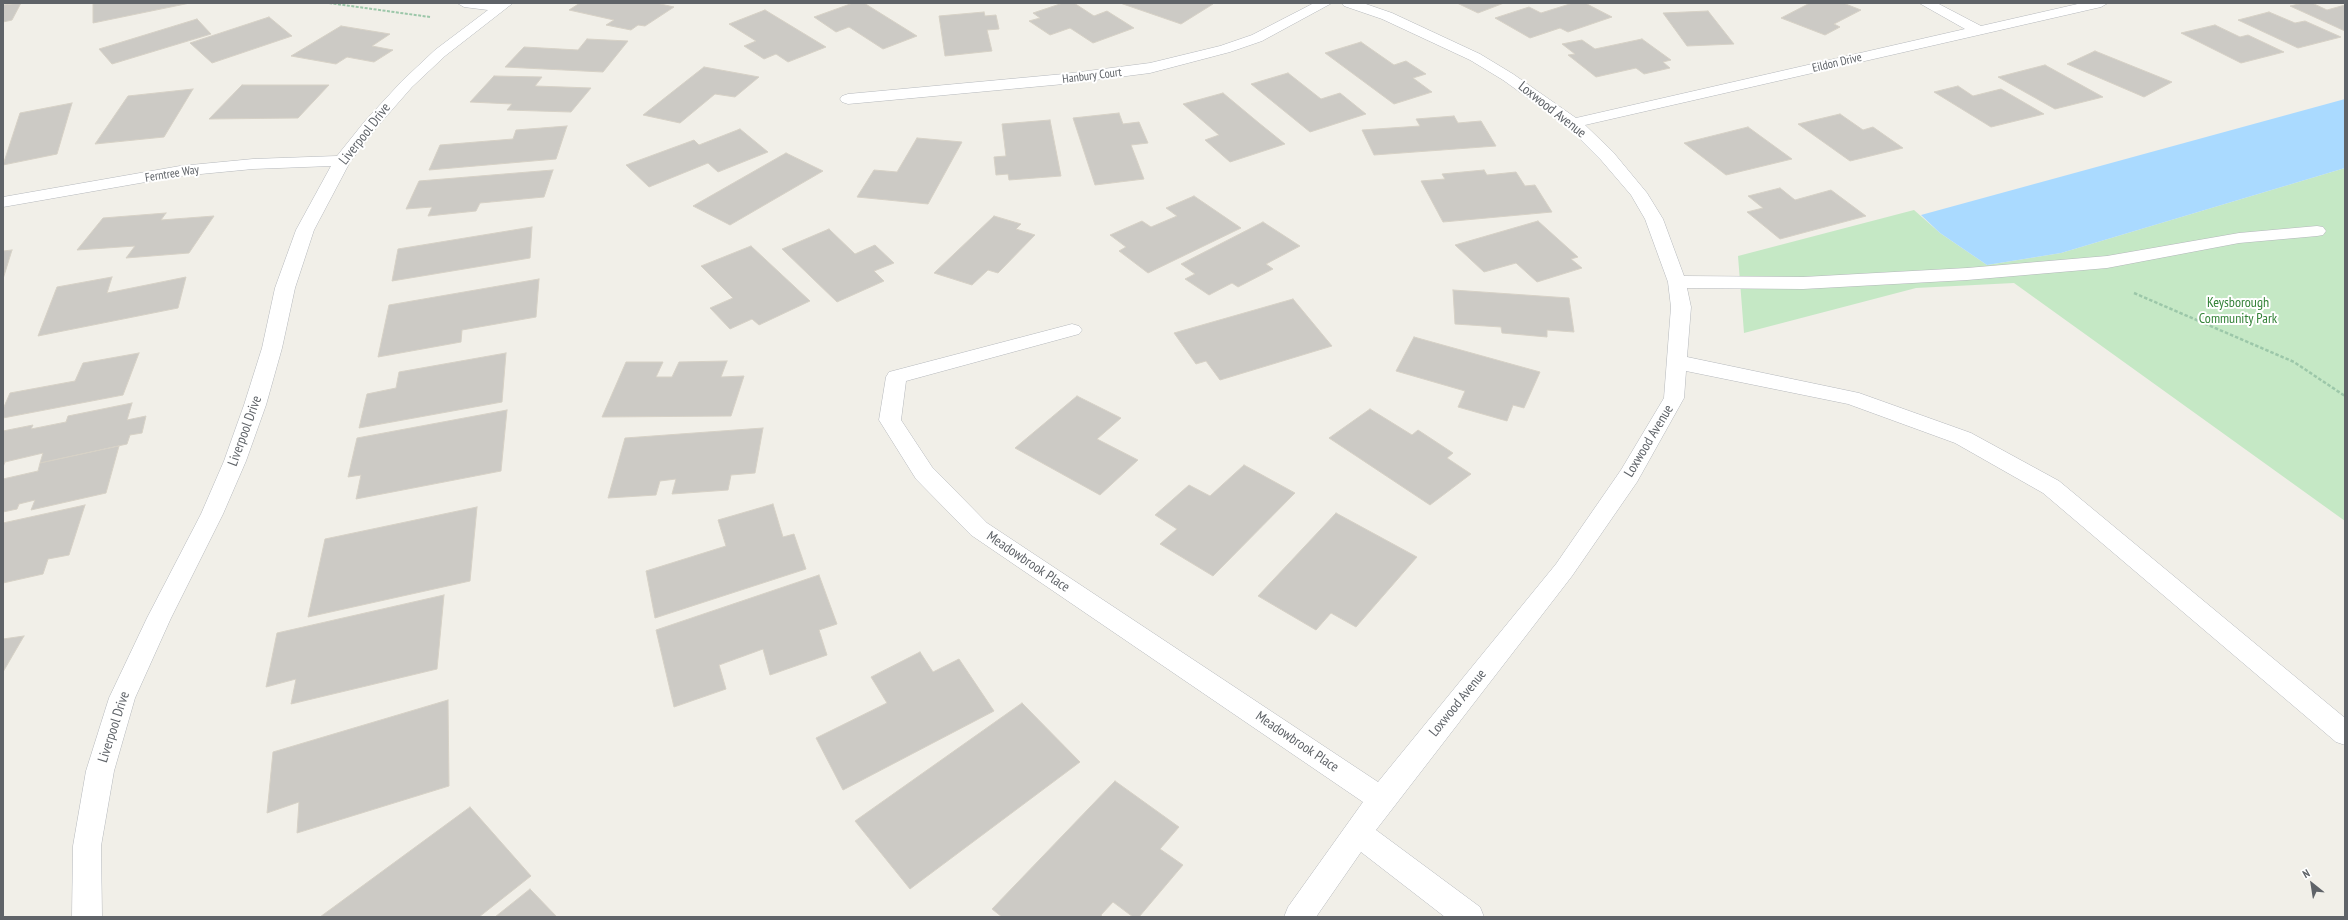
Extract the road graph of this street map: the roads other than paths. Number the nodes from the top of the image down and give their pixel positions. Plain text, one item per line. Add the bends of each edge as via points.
1 (464, 3) edge
2 (1325, 3) edge
3 (1349, 3) edge
4 (1926, 3) edge
5 (2101, 3) edge
6 (503, 5) edge
7 (1979, 31) junction
8 (848, 99) dead end
9 (1573, 123) junction
10 (342, 161) junction
11 (3, 202) edge
12 (2316, 231) dead end
13 (1676, 282) junction
14 (1072, 330) dead end
15 (1677, 362) junction
16 (2345, 734) edge
17 (1381, 799) junction
18 (1357, 832) junction
19 (87, 917) edge
20 (1299, 917) edge
21 (1469, 917) edge

1 - 6 street
2 - 8 street, Hanbury Court via 1257,38 1211,53 1150,68 1084,77
3 - 9 street, Loxwood Avenue via 1387,16 1475,57 1508,76
4 - 7 street
5 - 7 street, Eildon Drive
6 - 10 street, Liverpool Drive via 440,53 407,84
7 - 9 street, Eildon Drive
9 - 13 street, Loxwood Avenue via 1607,156 1638,193 1654,219
10 - 11 street, Ferntree Way via 253,164 180,171
10 - 19 street, Liverpool Drive via 305,230 285,288 272,348 255,405 235,461 212,514 122,698 100,771 88,846
12 - 13 street via 2239,238 2107,262 1803,284
13 - 15 street, Loxwood Avenue via 1681,307
14 - 17 street, Meadowbrook Place via 896,377 890,420 924,473 979,529
15 - 16 street via 1852,398 1970,442 2051,487
15 - 17 street, Loxwood Avenue via 1674,398 1629,476 1564,570
17 - 18 street, Loxwood Avenue
18 - 20 street, Loxwood Avenue
18 - 21 street

